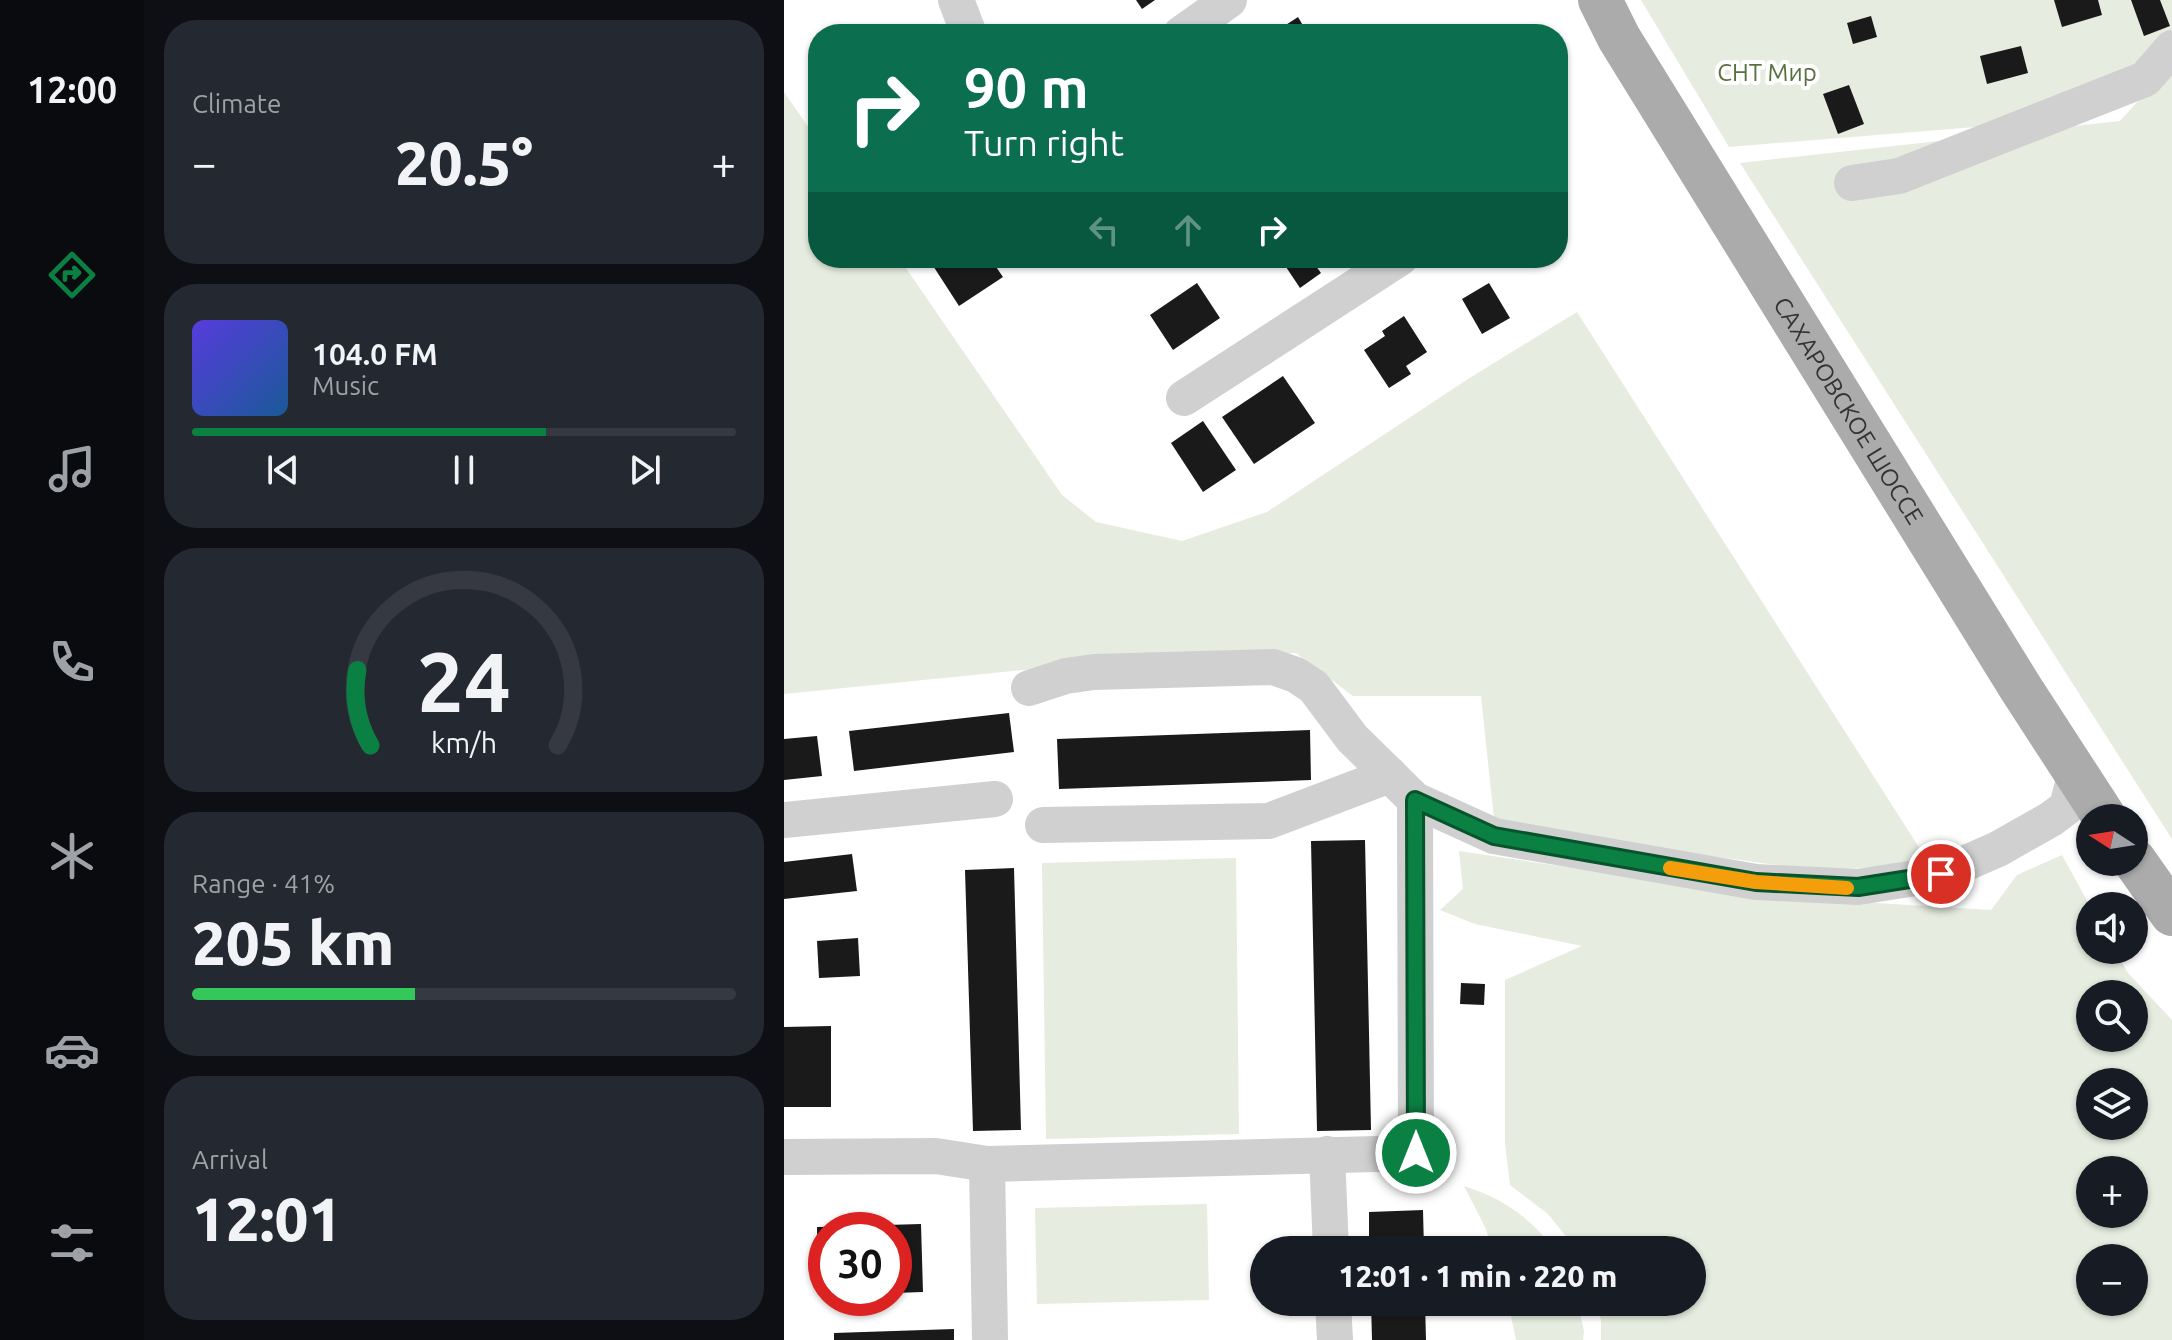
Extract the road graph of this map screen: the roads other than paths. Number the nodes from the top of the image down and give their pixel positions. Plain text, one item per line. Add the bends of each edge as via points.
1 (956, 0) edge
2 (1229, 0) edge
3 (1600, 0) edge
4 (965, 24) edge
5 (1195, 24) edge
6 (2172, 48) edge
7 (1852, 183) dead end
8 (1385, 268) edge
9 (1184, 398) dead end
10 (1029, 688) dead end
11 (2075, 775) junction
12 (1402, 787) junction
13 (995, 799) dead end
14 (2095, 804) edge
15 (784, 820) edge
16 (1043, 825) dead end
17 (2145, 876) edge
18 (2172, 914) edge
19 (1327, 1154) junction
20 (784, 1157) edge
21 (987, 1164) junction
22 (1330, 1236) edge
23 (1334, 1316) edge
24 (990, 1340) edge
25 (1335, 1340) edge

1 - 4 street
2 - 5 street
3 - 11 main road, САХАРОВСКОЕ ШОССЕ
6 - 7 street via 2145,79 1899,176
8 - 9 street
10 - 12 street via 1094,672 1273,667 1314,687 1352,738
11 - 12 street via 2067,807 1998,849 1941,874 1850,888 1756,882 1494,836
11 - 14 main road, САХАРОВСКОЕ ШОССЕ
12 - 16 street via 1269,821
12 - 19 street via 1416,1153
13 - 15 street
17 - 18 main road
19 - 21 street
19 - 22 street
20 - 21 street via 936,1156
21 - 24 street
23 - 25 street

